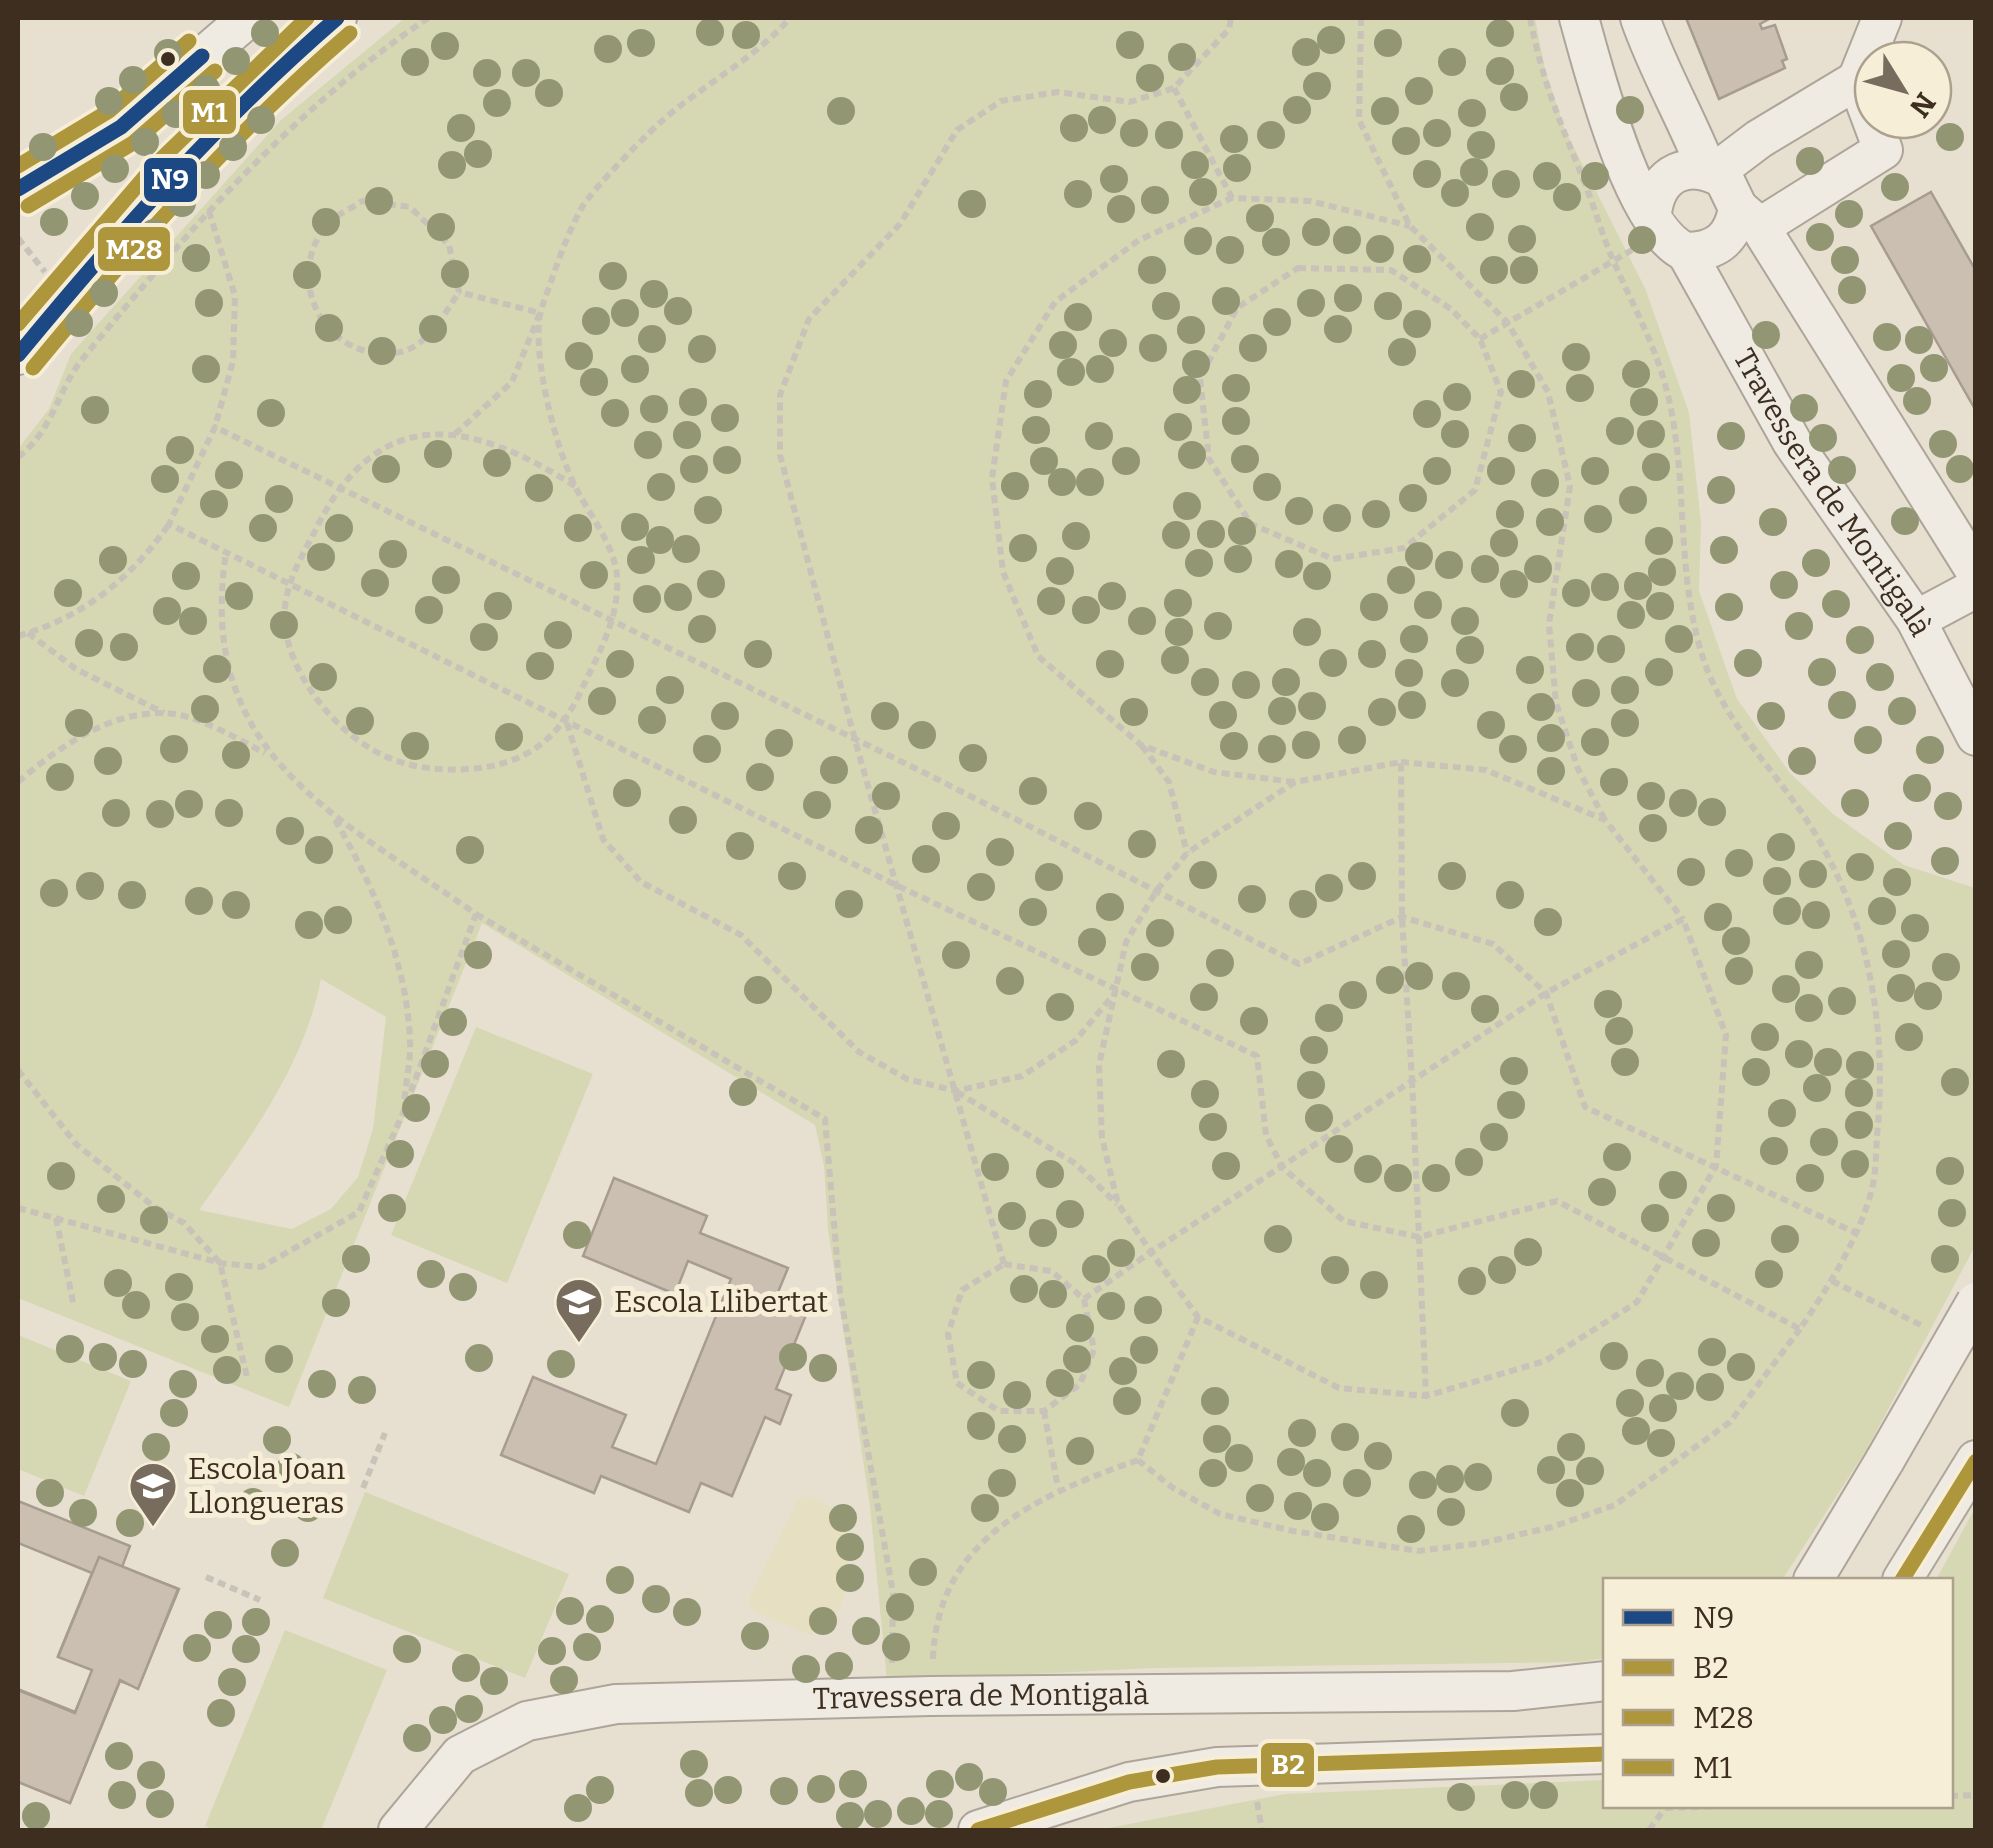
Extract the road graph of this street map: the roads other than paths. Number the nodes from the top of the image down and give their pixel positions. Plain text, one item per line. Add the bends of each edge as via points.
1 (248, 18) edge
2 (337, 18) edge
3 (1579, 18) edge
4 (1640, 18) edge
5 (1853, 82) edge
6 (1678, 99) junction
7 (1759, 139) junction
8 (1879, 140) edge
9 (1710, 171) junction
10 (18, 189) edge
11 (1749, 217) junction
12 (1666, 234) junction
13 (18, 355) edge
14 (1976, 572) edge
15 (1976, 588) edge
16 (1916, 620) junction
17 (1976, 736) edge
18 (1976, 1302) edge
19 (1976, 1460) edge
20 (1814, 1578) edge
21 (1903, 1578) edge
22 (1603, 1681) edge
23 (1603, 1754) edge
24 (398, 1830) edge
25 (978, 1830) edge

1 - 10 street via 121,127
2 - 13 street via 162,183
3 - 12 street, Travessera de Montigalà via 1609,132
4 - 6 street via 1655,62
5 - 7 street
6 - 7 street via 1714,123
6 - 9 street
7 - 9 street
8 - 11 street via 1883,150
9 - 11 street
9 - 12 street via 1683,169 1659,186
11 - 12 street via 1716,247
11 - 14 street
12 - 16 street, Travessera de Montigalà via 1792,442
15 - 16 street
16 - 17 street, Travessera de Montigalà
18 - 20 street, bridge
19 - 21 street
22 - 24 street, Travessera de Montigalà via 1513,1691 616,1704 527,1721 460,1755
23 - 25 street via 1217,1767 1129,1782

